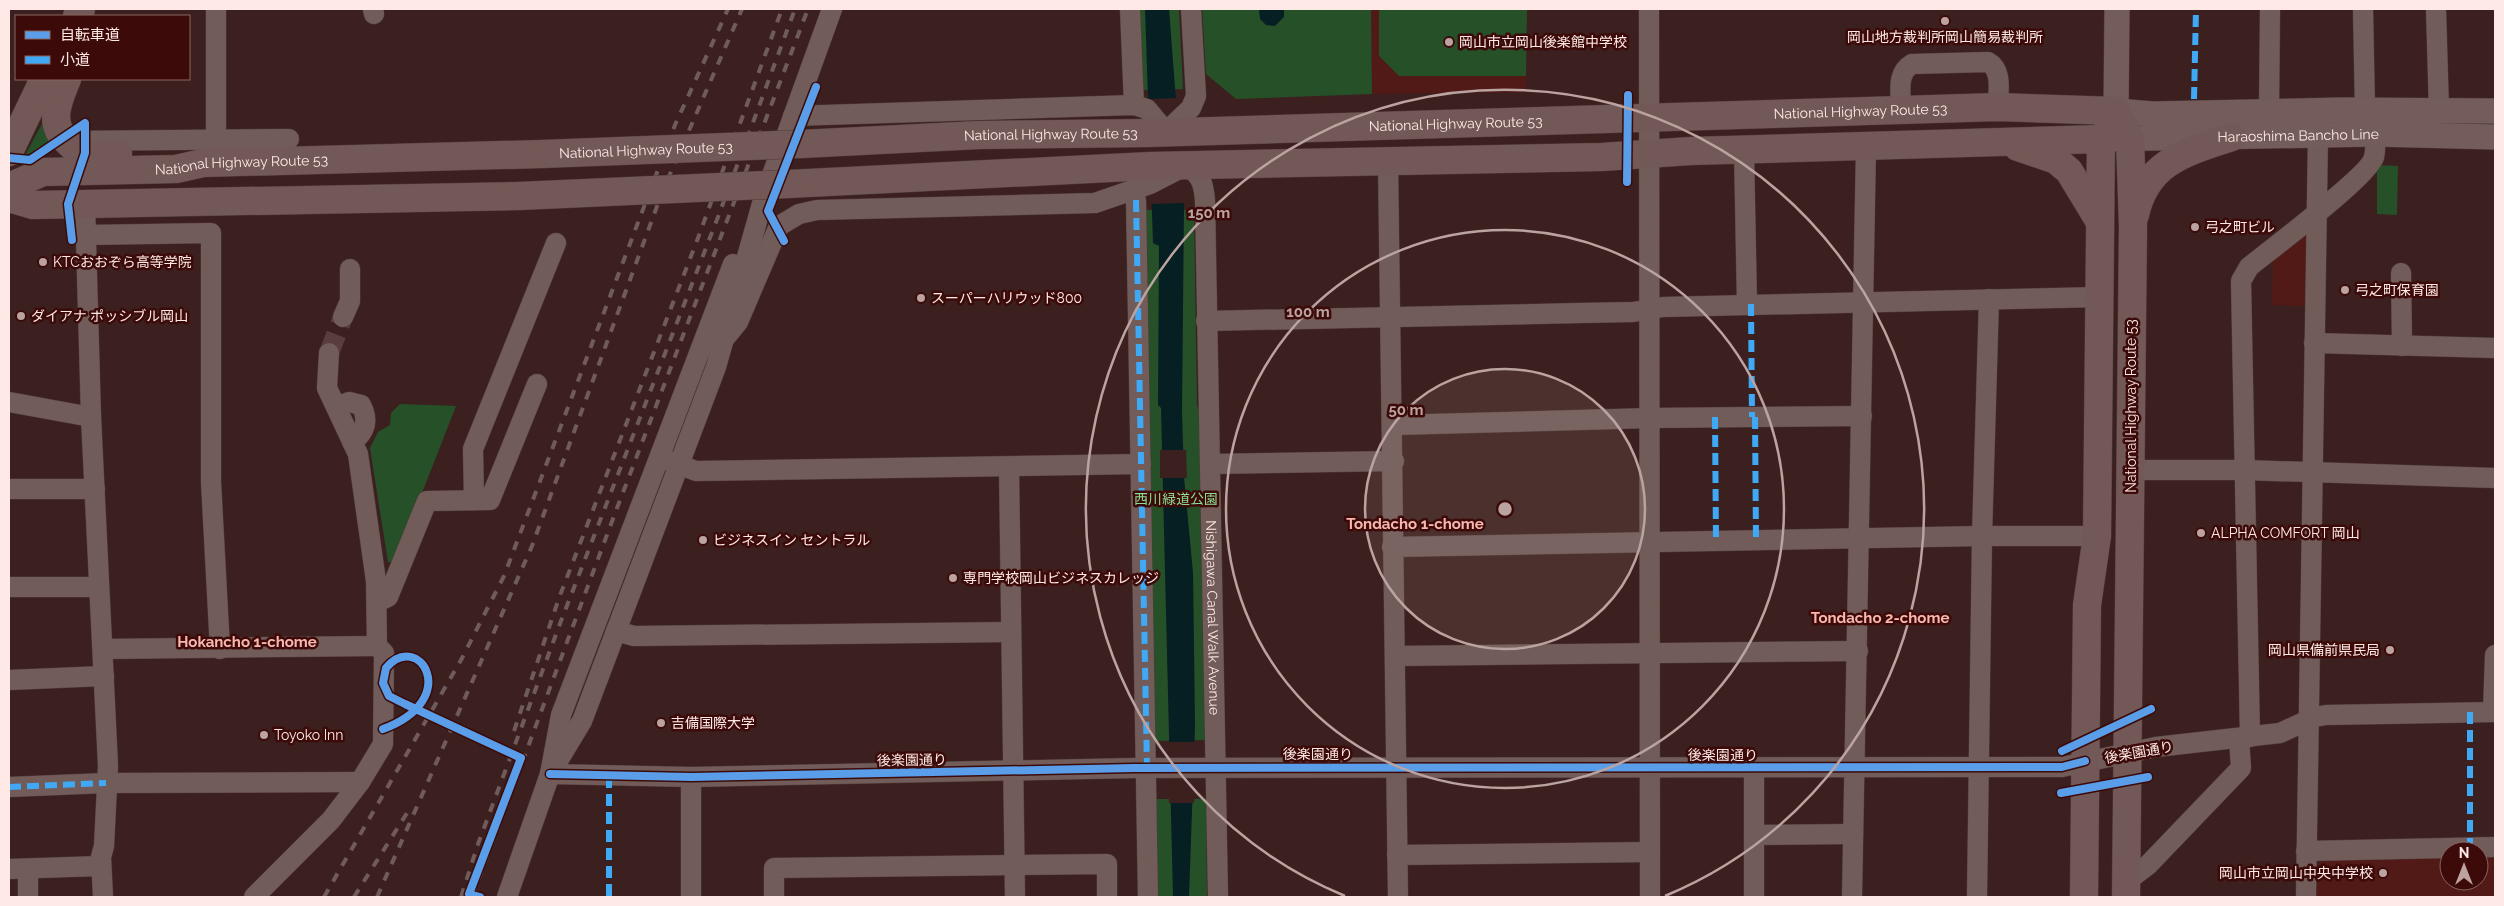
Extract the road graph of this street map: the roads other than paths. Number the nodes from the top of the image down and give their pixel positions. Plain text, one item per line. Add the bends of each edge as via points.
1 (216, 9) edge
2 (832, 9) edge
3 (1130, 9) edge
4 (1191, 9) edge
5 (1649, 9) edge
6 (2116, 9) edge
7 (2270, 9) edge
8 (2363, 9) edge
9 (2436, 9) edge
10 (44, 80) edge
11 (67, 80) edge
12 (1998, 107) junction
13 (1901, 110) junction
14 (2366, 110) junction
15 (2116, 111) junction
16 (2439, 111) junction
17 (2495, 111) edge
18 (2269, 113) junction
19 (793, 116) junction
20 (1649, 118) junction
21 (1159, 122) junction
22 (2375, 134) junction
23 (2318, 135) junction
24 (2232, 137) junction
25 (2495, 137) edge
26 (2101, 138) junction
27 (2130, 138) junction
28 (290, 139) dead end
29 (216, 140) junction
30 (67, 141) junction
31 (2002, 143) junction
32 (1866, 147) junction
33 (1744, 150) junction
34 (9, 152) edge
35 (1649, 153) junction
36 (1388, 161) junction
37 (203, 163) junction
38 (1184, 166) junction
39 (1150, 175) junction
40 (9, 187) edge
41 (9, 198) edge
42 (763, 200) junction
43 (1136, 200) dead end
44 (85, 204) junction
45 (2316, 212) junction
46 (2100, 222) junction
47 (2133, 227) junction
48 (86, 236) junction
49 (556, 244) dead end
50 (350, 269) dead end
51 (2401, 273) dead end
52 (2101, 297) junction
53 (1990, 299) junction
54 (1865, 302) junction
55 (1747, 305) junction
56 (1650, 308) junction
57 (344, 317) tunnel mouth
58 (1390, 317) junction
59 (1206, 321) junction
60 (725, 338) junction
61 (2314, 344) junction
62 (2402, 346) junction
63 (2495, 348) edge
64 (329, 353) tunnel mouth
65 (536, 384) dead end
66 (9, 402) edge
67 (1862, 416) junction
68 (91, 417) junction
69 (1651, 418) junction
70 (1393, 425) junction
71 (658, 457) junction
72 (1394, 461) junction
73 (678, 464) junction
74 (1141, 464) junction
75 (1210, 464) junction
76 (1009, 467) junction
77 (2131, 470) junction
78 (2243, 470) junction
79 (2312, 472) junction
80 (2495, 478) edge
81 (9, 489) edge
82 (95, 489) junction
83 (474, 500) junction
84 (1982, 536) junction
85 (2097, 536) junction
86 (1858, 538) junction
87 (1648, 543) junction
88 (1392, 547) junction
89 (9, 587) edge
90 (100, 587) junction
91 (377, 602) junction
92 (616, 631) junction
93 (1012, 632) junction
94 (377, 646) junction
95 (102, 649) junction
96 (220, 649) junction
97 (1858, 651) junction
98 (1649, 654) junction
99 (2495, 655) edge
100 (1395, 656) junction
101 (104, 676) junction
102 (9, 680) edge
103 (2494, 712) edge
104 (2308, 722) junction
105 (2244, 738) junction
106 (2128, 752) junction
107 (2085, 761) junction
108 (1395, 766) junction
109 (1978, 766) junction
110 (1205, 767) junction
111 (1650, 767) junction
112 (1754, 767) junction
113 (1853, 767) junction
114 (1156, 768) junction
115 (1014, 770) junction
116 (550, 774) junction
117 (691, 777) junction
118 (360, 782) junction
119 (106, 783) junction
120 (9, 787) edge
121 (1853, 834) junction
122 (1754, 835) junction
123 (2495, 847) edge
124 (2306, 851) junction
125 (1650, 852) junction
126 (1397, 856) junction
127 (1015, 864) junction
128 (102, 866) junction
129 (18, 869) edge
130 (2126, 889) edge
131 (28, 897) edge
132 (103, 897) edge
133 (254, 897) edge
134 (507, 897) edge
135 (691, 897) edge
136 (774, 897) edge
137 (1015, 897) edge
138 (1107, 897) edge
139 (1148, 897) edge
140 (1218, 897) edge
141 (1398, 897) edge
142 (1650, 897) edge
143 (1754, 897) edge
144 (1852, 897) edge
145 (1977, 897) edge
146 (2084, 897) edge
147 (2306, 897) edge

1 - 29 street
2 - 19 street
3 - 21 street
4 - 21 street via 1196,96 1191,108
5 - 20 street
6 - 15 main road
7 - 18 street
8 - 14 street
9 - 16 street
10 - 34 highway
11 - 30 highway via 56,122
12 - 13 highway, National Highway Route 53
12 - 13 street via 1997,71 1988,62 1912,64 1901,74
12 - 15 highway, National Highway Route 53
13 - 20 highway, National Highway Route 53
14 - 16 main road, Haraoshima Bancho Line
14 - 18 main road, Haraoshima Bancho Line
15 - 18 main road, Haraoshima Bancho Line via 2153,114
15 - 26 main road
15 - 27 highway, National Highway Route 53
16 - 17 main road, Haraoshima Bancho Line
19 - 21 street
19 - 42 street
20 - 21 highway, National Highway Route 53
20 - 35 street
21 - 37 highway, National Highway Route 53, bridge via 979,136 801,144
22 - 23 main road, Haraoshima Bancho Line
22 - 25 main road, Haraoshima Bancho Line
22 - 45 street via 2374,158 2363,173
23 - 24 main road, Haraoshima Bancho Line
23 - 45 street
24 - 27 main road, Haraoshima Bancho Line
24 - 47 highway via 2186,152 2160,168 2139,198
26 - 27 main road, Haraoshima Bancho Line
26 - 31 highway
26 - 46 highway
27 - 47 highway, National Highway Route 53
28 - 29 street
29 - 30 street
30 - 37 highway via 78,150 93,155 176,154
31 - 32 highway
31 - 46 highway via 2056,160 2069,171
32 - 33 highway
32 - 54 street
33 - 35 highway
33 - 55 street
35 - 36 highway via 1602,157
35 - 56 street
36 - 38 highway
36 - 58 street
37 - 40 highway, National Highway Route 53 via 176,169 43,172
38 - 39 highway
38 - 59 street, Nishigawa Canal Walk Avenue via 1194,171 1204,186
39 - 44 highway, bridge via 788,184 519,196
39 - 60 street via 1095,203 817,210 799,214 779,226 738,322
41 - 44 highway via 34,205
42 - 60 street
42 - 71 street via 733,263
43 - 74 street
44 - 48 street
45 - 61 street
45 - 78 street via 2249,267 2241,281
46 - 52 highway
47 - 77 highway, National Highway Route 53
48 - 68 street
48 - 96 street via 211,233 212,482
49 - 83 street via 473,449
50 - 57 street via 350,301
51 - 62 street
52 - 53 street
52 - 85 highway
53 - 54 street
53 - 84 street
54 - 55 street
54 - 67 street
55 - 56 street
56 - 58 street via 1633,312 1580,314
56 - 69 street
58 - 59 street
58 - 70 street
59 - 75 street, Nishigawa Canal Walk Avenue
60 - 73 street
61 - 62 street
61 - 79 street
62 - 63 street
64 - 91 street via 327,388 336,407 349,402 361,405 366,414 362,435 352,442 358,454
65 - 83 street via 490,500
66 - 68 street
67 - 69 street
67 - 86 street
68 - 82 street
69 - 70 street
69 - 87 street
70 - 72 street
71 - 73 street
71 - 116 street via 561,715
72 - 75 street
72 - 88 street
73 - 76 street via 696,471
73 - 92 street
74 - 76 street
74 - 114 street
75 - 110 street, Nishigawa Canal Walk Avenue
76 - 93 street
77 - 78 street
77 - 106 highway, National Highway Route 53
78 - 79 street
78 - 105 street
79 - 80 street
79 - 104 street
81 - 82 street
82 - 90 street
83 - 91 street via 427,501 388,597
84 - 85 street
84 - 86 street
84 - 109 street
85 - 107 highway via 2087,605
86 - 87 street
86 - 97 street
87 - 88 street
87 - 98 street
88 - 100 street
89 - 90 street
90 - 95 street
91 - 94 street
92 - 93 street via 634,636
92 - 116 street via 582,722
93 - 115 street
94 - 96 street
94 - 118 street via 384,653 383,744
95 - 96 street
95 - 101 street
97 - 98 street
97 - 113 street
98 - 100 street
98 - 111 street
99 - 103 street
100 - 108 street
101 - 102 street
101 - 119 street
103 - 104 street, 後楽園通り via 2326,715
104 - 105 street, 後楽園通り via 2280,733
104 - 124 street
105 - 106 street, 後楽園通り
105 - 130 street via 2241,768
106 - 107 street, 後楽園通り
106 - 130 highway, National Highway Route 53
107 - 109 street, 後楽園通り via 2062,767
107 - 146 highway
108 - 110 street, 後楽園通り
108 - 111 street, 後楽園通り
108 - 126 street
109 - 113 street, 後楽園通り
109 - 145 street
110 - 114 street, 後楽園通り
110 - 140 street, Nishigawa Canal Walk Avenue
111 - 112 street, 後楽園通り
111 - 125 street
112 - 113 street, 後楽園通り
112 - 122 street
113 - 121 street
114 - 115 street, 後楽園通り
114 - 139 street
115 - 117 street, 後楽園通り
115 - 127 street
116 - 117 street, 後楽園通り
116 - 134 street
117 - 135 street
118 - 119 street
118 - 133 street via 331,820
119 - 120 street
119 - 128 street
121 - 122 street
121 - 144 street
122 - 143 street
123 - 124 street
124 - 147 street
125 - 126 street
125 - 142 street
126 - 141 street
127 - 136 street via 774,868
127 - 137 street
127 - 138 street via 1107,864
128 - 129 street
128 - 132 street
129 - 131 street

